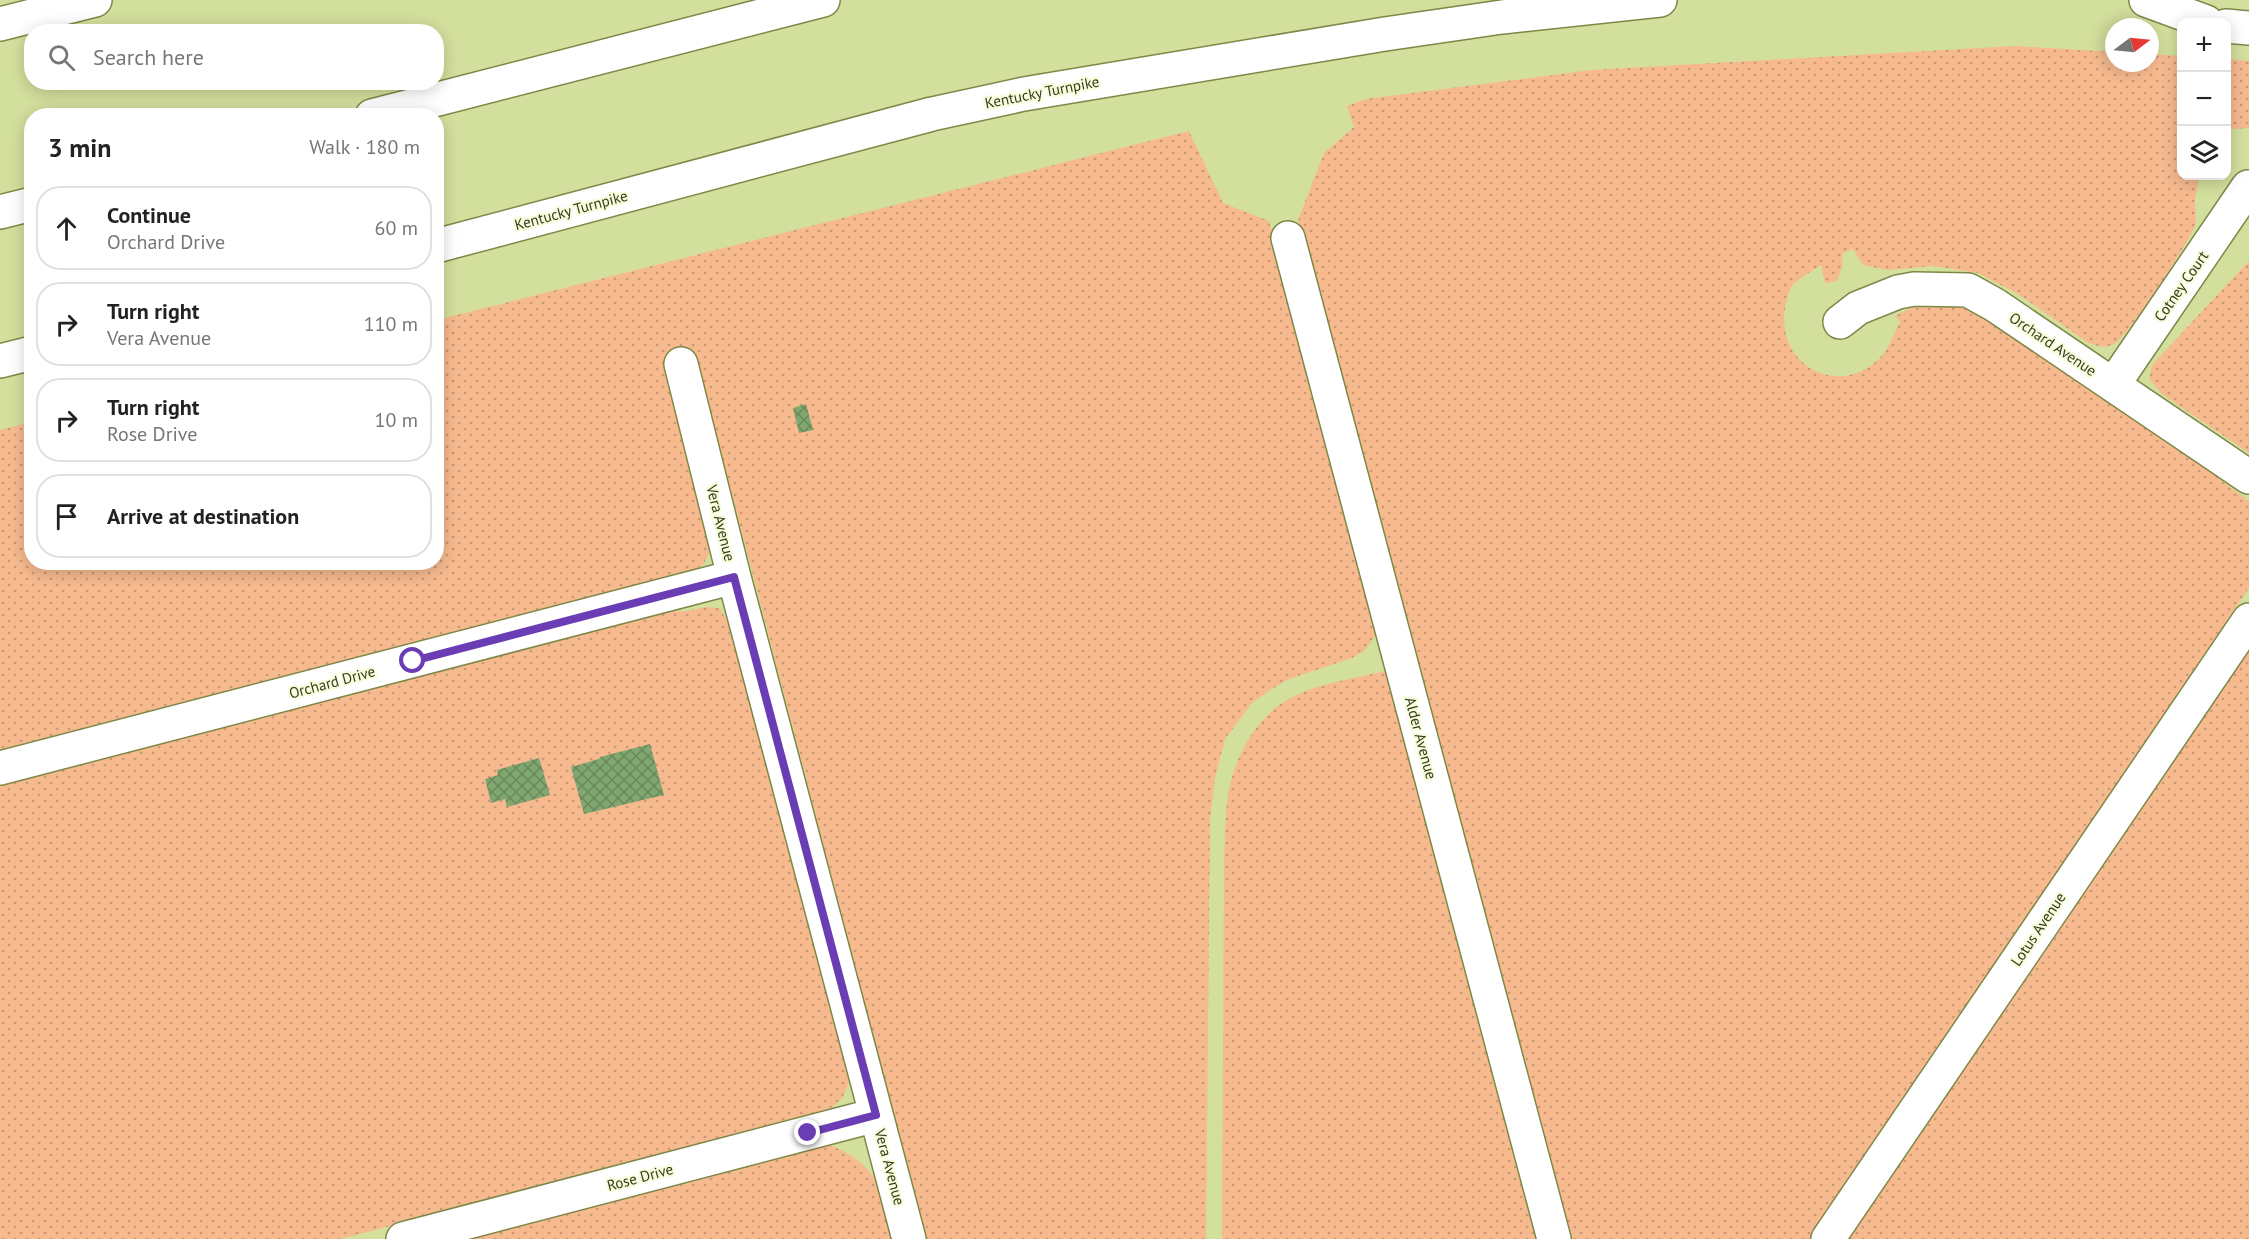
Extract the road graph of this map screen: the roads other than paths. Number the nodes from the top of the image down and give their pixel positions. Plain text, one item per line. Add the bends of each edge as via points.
1 (95, 0) edge
2 (823, 0) edge
3 (1660, 0) edge
4 (2146, 0) edge
5 (2195, 18) edge
6 (0, 24) edge
7 (2231, 26) edge
8 (2249, 28) edge
9 (403, 108) edge
10 (2248, 187) edge
11 (24, 206) edge
12 (0, 212) edge
13 (1288, 238) dead end
14 (444, 244) edge
15 (1840, 322) dead end
16 (24, 355) edge
17 (0, 361) edge
18 (681, 364) dead end
19 (2113, 384) junction
20 (2249, 477) edge
21 (734, 577) junction
22 (2249, 620) edge
23 (0, 768) edge
24 (876, 1115) junction
25 (403, 1239) edge
26 (909, 1239) edge
27 (1554, 1239) edge
28 (1828, 1239) edge

1 - 6 main road
2 - 9 main road
3 - 14 main road, Kentucky Turnpike via 1385,34 1024,94 932,114
4 - 5 main road
7 - 8 main road
10 - 19 main road, Cotney Court
11 - 12 main road
13 - 27 main road, Alder Avenue
15 - 19 main road, Orchard Avenue via 1858,308 1898,292 1968,290
16 - 17 main road
18 - 21 main road, Vera Avenue
19 - 20 main road, Orchard Avenue
21 - 23 main road, Orchard Drive
21 - 24 main road, Vera Avenue
22 - 28 main road, Lotus Avenue
24 - 25 main road, Rose Drive
24 - 26 main road, Vera Avenue

